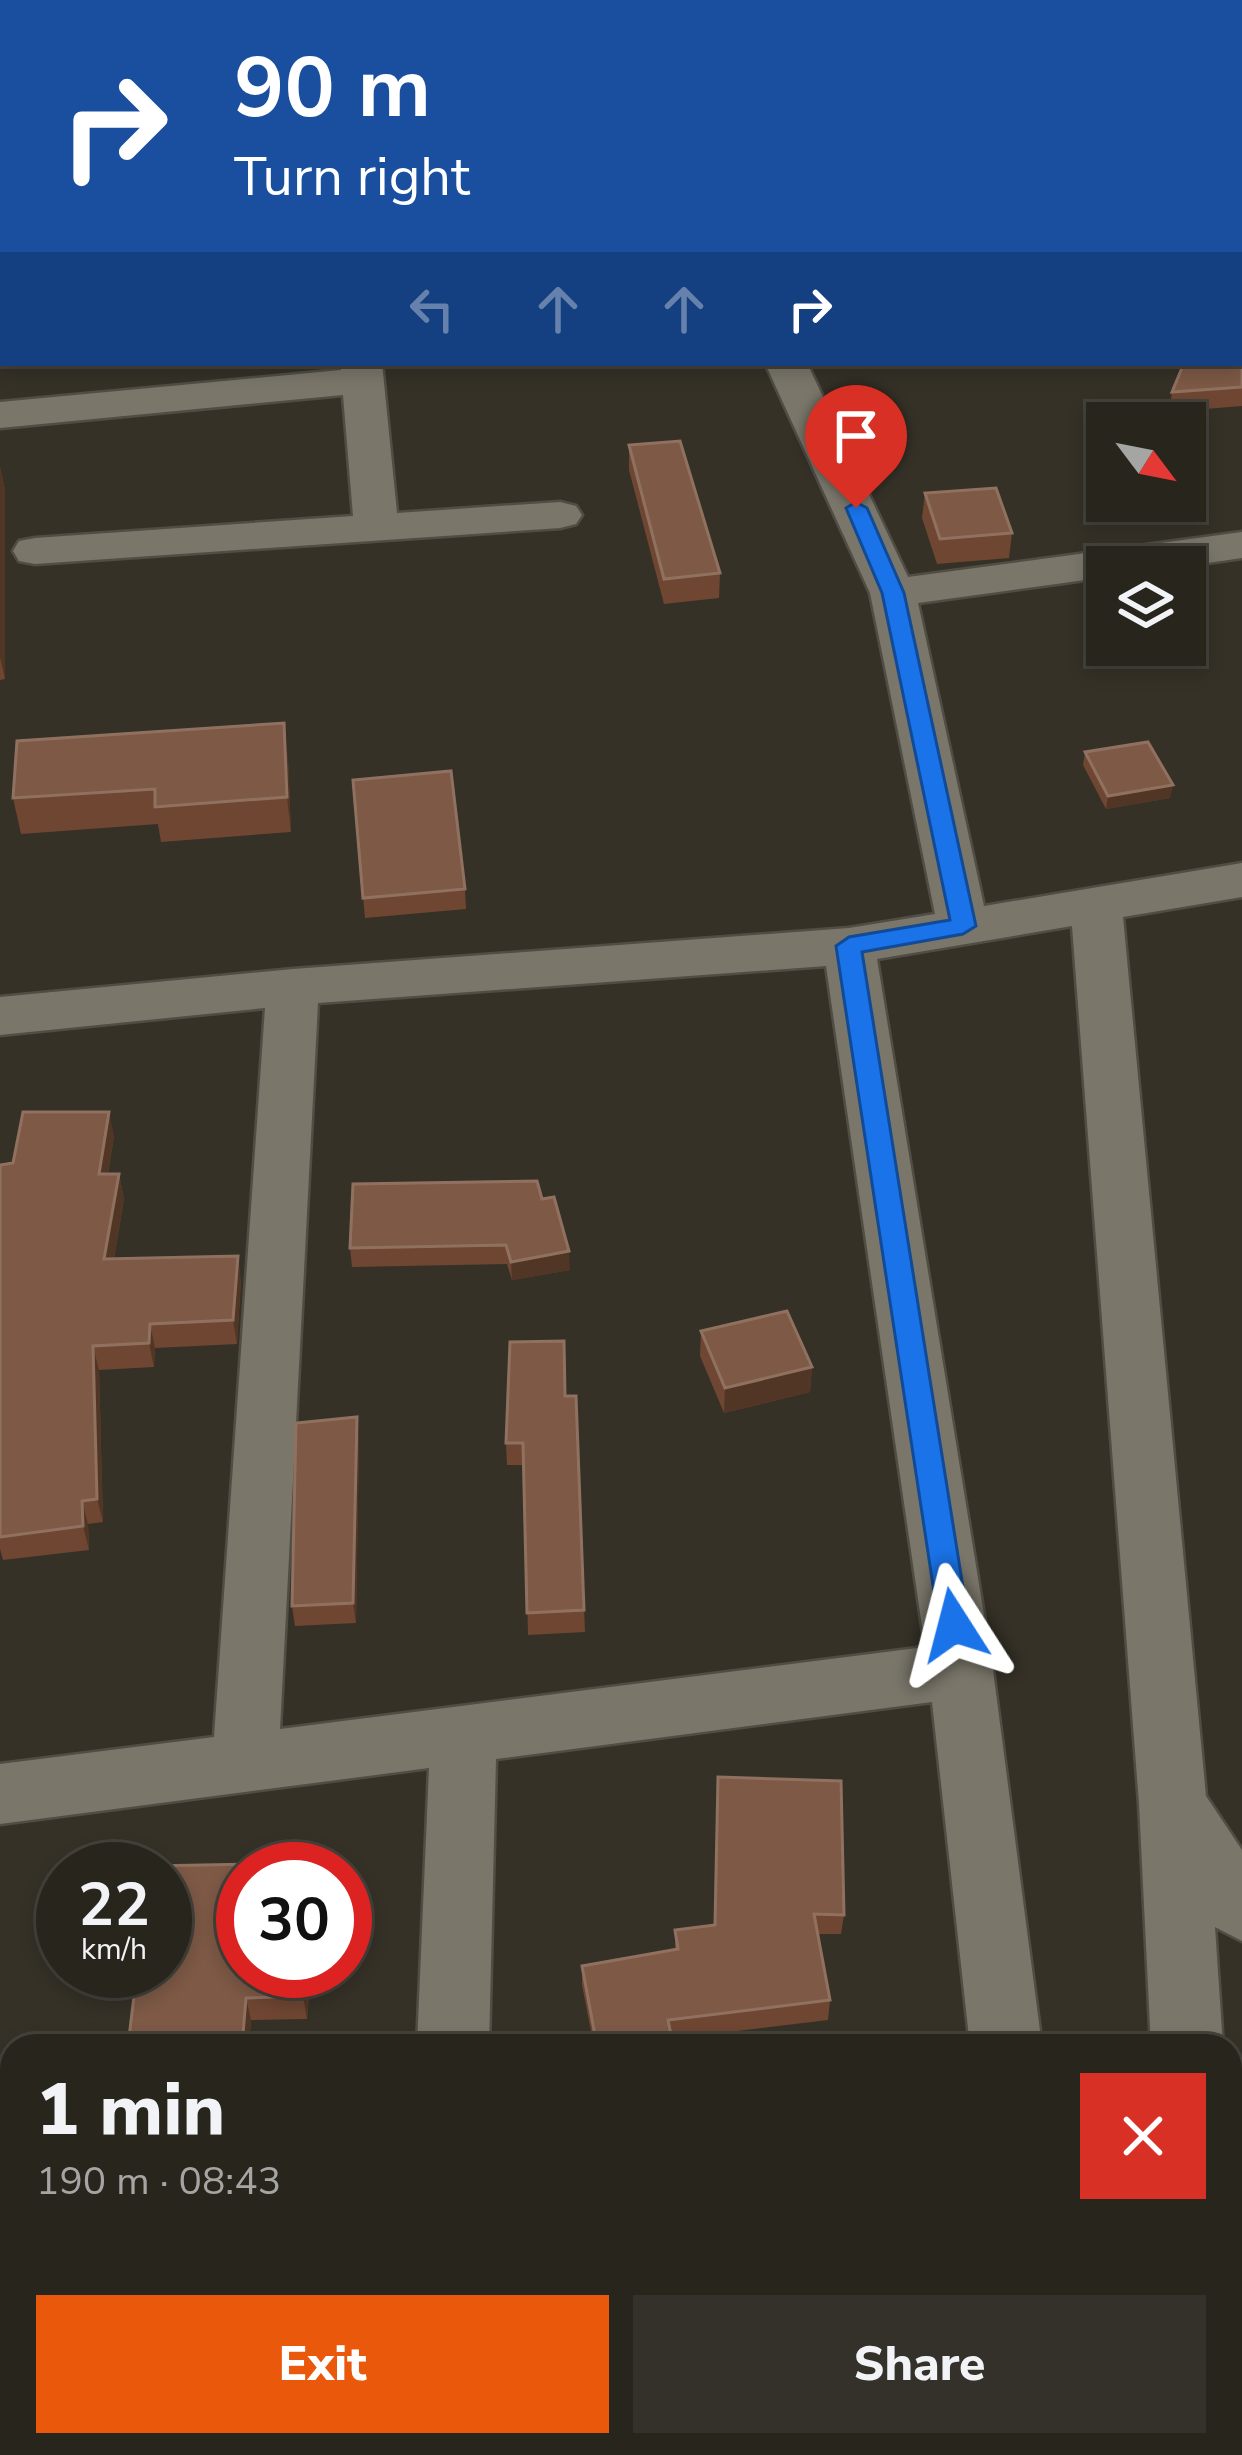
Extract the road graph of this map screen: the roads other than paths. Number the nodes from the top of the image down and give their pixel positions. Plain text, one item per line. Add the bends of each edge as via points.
1 (787, 366) edge
2 (361, 372) edge
3 (0, 415) edge
4 (560, 515) dead end
5 (376, 526) junction
6 (1242, 545) edge
7 (35, 551) dead end
8 (893, 593) junction
9 (1242, 880) edge
10 (1096, 903) junction
11 (963, 926) junction
12 (849, 946) junction
13 (293, 987) junction
14 (0, 1016) edge
15 (961, 1670) junction
16 (464, 1734) junction
17 (244, 1762) junction
18 (0, 1794) edge
19 (1173, 1804) junction
20 (1242, 1909) edge
21 (453, 2034) edge
22 (1005, 2034) edge
23 (1186, 2034) edge

1 - 8 street
2 - 3 street
2 - 5 street
4 - 5 street
5 - 7 street
6 - 8 street
8 - 11 street
9 - 10 street
10 - 11 street
10 - 19 street
11 - 12 street
12 - 13 street
12 - 15 street
13 - 14 street
13 - 17 street
15 - 16 street
15 - 22 street
16 - 17 street
16 - 21 street
17 - 18 street
19 - 20 street
19 - 23 street

